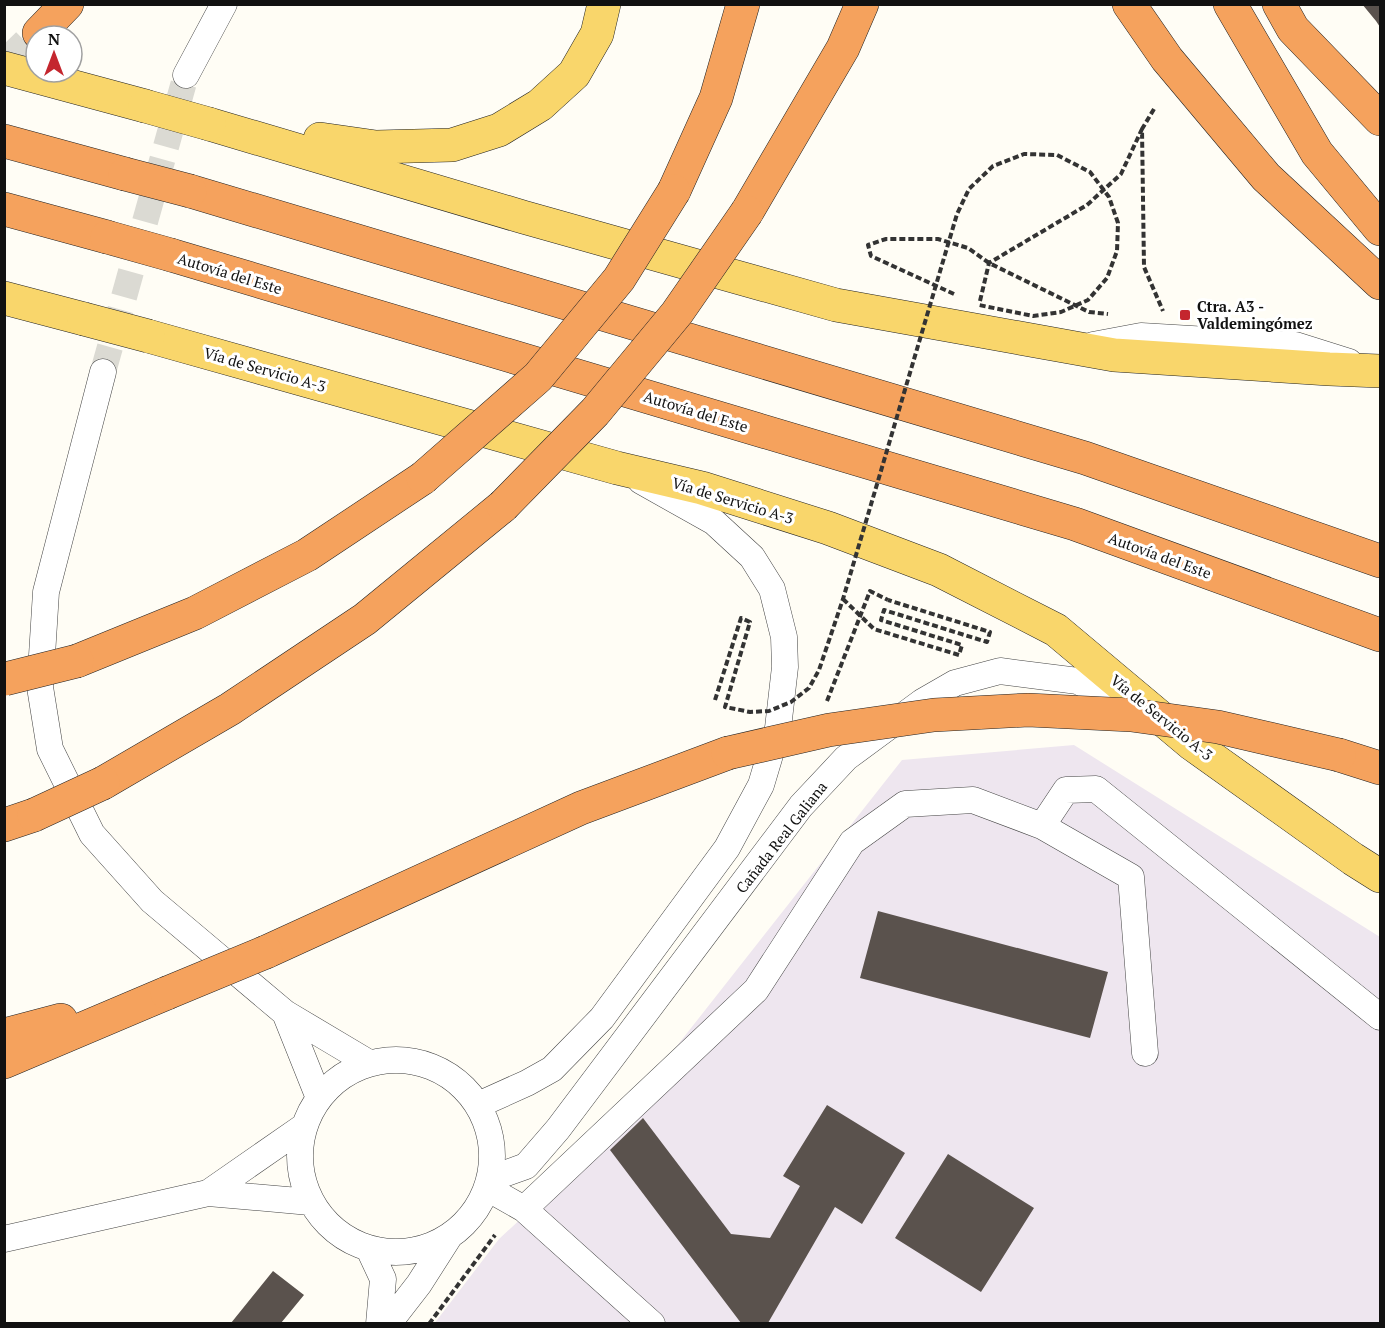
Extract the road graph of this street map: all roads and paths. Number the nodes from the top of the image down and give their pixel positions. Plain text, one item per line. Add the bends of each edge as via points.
1 (67, 4) edge
2 (224, 4) edge
3 (603, 4) edge
4 (743, 4) edge
5 (862, 4) edge
6 (1129, 4) edge
7 (1230, 4) edge
8 (1280, 4) edge
9 (48, 24) edge
10 (4, 68) edge
11 (186, 75) tunnel mouth
12 (1154, 109) dead end
13 (1380, 119) edge
14 (209, 124) junction
15 (1142, 129) junction
16 (4, 141) edge
17 (4, 209) edge
18 (1380, 229) edge
19 (989, 263) junction
20 (1380, 283) edge
21 (957, 295) dead end
22 (4, 298) edge
23 (1111, 314) dead end
24 (1166, 318) dead end
25 (1378, 371) edge
26 (103, 372) tunnel mouth
27 (616, 468) junction
28 (1380, 561) edge
29 (843, 598) junction
30 (1380, 635) edge
31 (5, 679) edge
32 (715, 700) dead end
33 (827, 702) dead end
34 (1192, 744) junction
35 (1380, 768) edge
36 (19, 820) edge
37 (1042, 826) junction
38 (1380, 876) edge
39 (167, 993) junction
40 (285, 1013) junction
41 (1380, 1017) edge
42 (4, 1035) edge
43 (1146, 1053) dead end
44 (4, 1062) edge
45 (369, 1064) junction
46 (319, 1098) junction
47 (478, 1105) junction
48 (303, 1127) junction
49 (488, 1183) junction
50 (208, 1193) junction
51 (310, 1202) junction
52 (524, 1209) junction
53 (495, 1235) dead end
54 (449, 1237) junction
55 (4, 1239) edge
56 (369, 1249) junction
57 (379, 1323) edge
58 (388, 1323) edge
59 (429, 1323) edge
60 (652, 1323) edge

1 - 9 highway
2 - 11 street
3 - 14 main road via 597,33 566,82 540,105 499,129 452,145 376,147
4 - 31 highway, bridge via 716,98 674,191 619,279 538,377 423,477 307,555 195,613 77,661
5 - 36 highway, bridge via 843,48 747,212 677,313 602,403 503,506 365,619 230,709 103,783
6 - 20 highway via 1167,59 1266,177
7 - 18 highway via 1317,153
8 - 13 highway via 1293,28
10 - 14 main road, bridge
12 - 15 path
14 - 25 main road via 836,305 1114,355
15 - 19 path via 1121,174 1087,206
15 - 24 path via 1144,267
16 - 28 highway, bridge via 190,191 1085,458
17 - 30 highway, Autovía del Este, bridge via 171,255 1074,524
19 - 21 path via 968,248 938,239 886,239 868,245 871,256
19 - 23 path via 1089,312
19 - 29 path, bridge via 979,305 1033,316 1061,312 1088,300 1107,278 1117,251 1118,223 1109,197 1090,172 1058,155 1024,154 993,166 969,189 957,214
22 - 27 main road, Vía de Servicio A-3, bridge
26 - 40 street via 46,592 40,687 50,749 92,834 152,902
27 - 34 main road, Vía de Servicio A-3 via 714,492 828,528 939,570 1056,630
27 - 47 street via 714,522 752,557 772,588 784,637 778,728 761,786 727,848 602,1017 552,1069
29 - 32 path, bridge via 809,688 769,711 725,707 750,622 741,618
29 - 33 path, bridge via 874,628 959,655 962,645 881,620 885,610 987,642 990,632 870,591
34 - 38 main road, Vía de Servicio A-3
34 - 49 street, Cañada Real Galiana via 1078,681 1000,671 956,683 922,702 846,758 801,806 558,1129 526,1166
35 - 39 highway, bridge via 1218,727 1131,715 1028,710 934,715 841,728 728,753 581,808
37 - 41 street via 1066,790 1096,789
37 - 43 street via 1131,877
37 - 52 street via 973,800 905,804 852,842 756,990
39 - 42 highway
39 - 44 highway
40 - 45 street
40 - 46 street
45 - 46 street via 341,1076
45 - 47 street via 393,1059 418,1062 442,1071 462,1085
46 - 48 street
47 - 49 street via 493,1153
48 - 50 street
48 - 51 street via 299,1165
49 - 52 street
49 - 54 street via 482,1201
50 - 51 street
50 - 55 street
51 - 56 street via 326,1223 346,1239
52 - 60 street
53 - 59 path
54 - 56 street via 424,1249 397,1253
54 - 58 street
56 - 57 street via 383,1279

